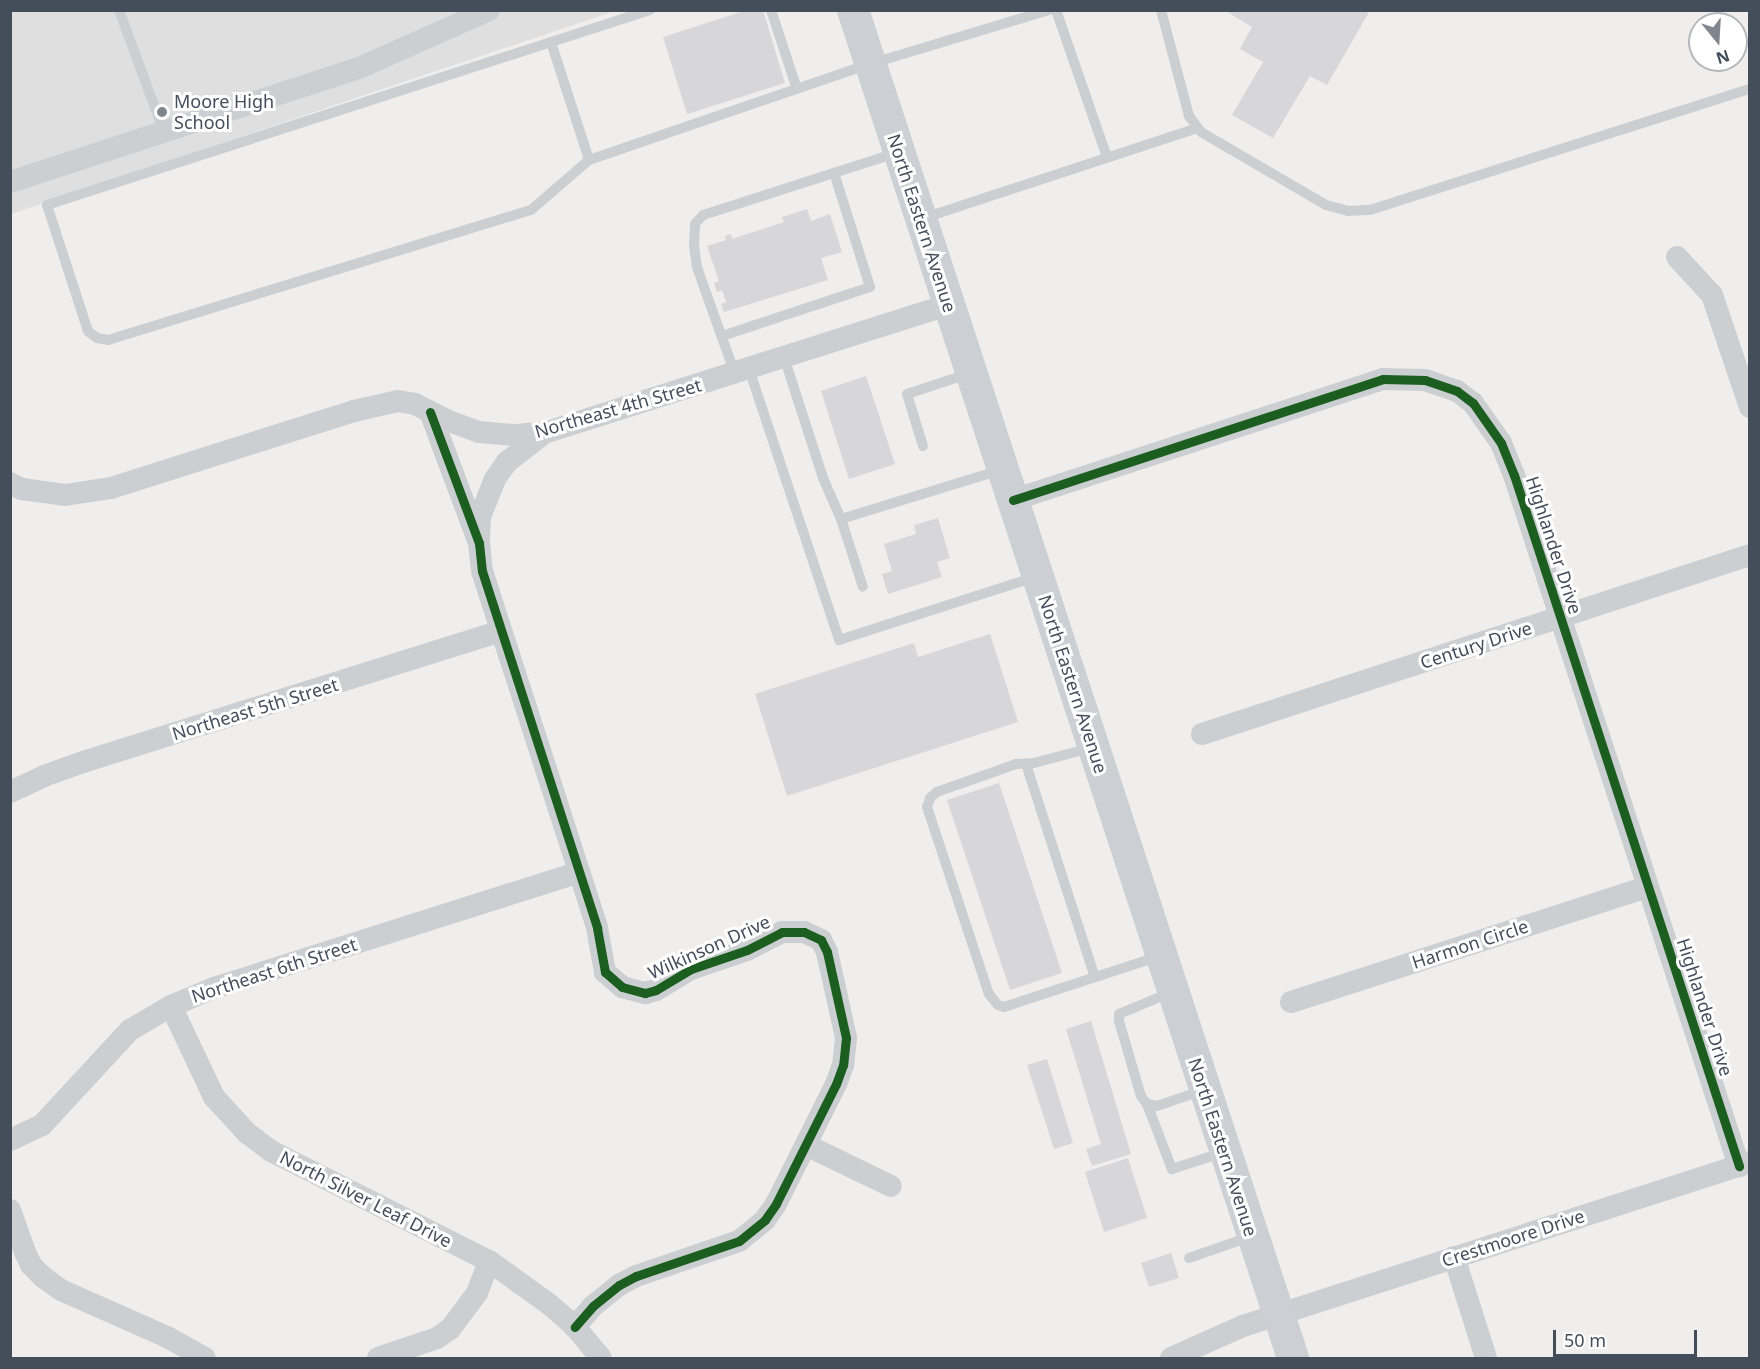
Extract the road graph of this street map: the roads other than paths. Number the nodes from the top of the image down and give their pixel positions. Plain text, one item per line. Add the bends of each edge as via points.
1 (119, 10) edge
2 (489, 10) edge
3 (650, 10) edge
4 (771, 10) edge
5 (853, 10) edge
6 (1048, 10) edge
7 (1056, 10) edge
8 (1161, 10) edge
9 (551, 42) junction
10 (870, 64) junction
11 (797, 89) junction
12 (1749, 89) edge
13 (1197, 128) junction
14 (164, 133) junction
15 (899, 152) junction
16 (1107, 157) junction
17 (589, 160) junction
18 (834, 173) junction
19 (10, 182) edge
20 (920, 219) junction
21 (1677, 257) dead end
22 (948, 305) junction
23 (722, 336) junction
24 (784, 357) junction
25 (742, 371) junction
26 (971, 373) junction
27 (1749, 407) edge
28 (430, 412) junction
29 (547, 432) junction
30 (923, 446) dead end
31 (1003, 469) junction
32 (10, 483) edge
33 (1013, 500) junction
34 (841, 519) junction
35 (478, 543) junction
36 (1749, 555) edge
37 (1038, 576) junction
38 (862, 587) dead end
39 (1560, 618) junction
40 (501, 631) junction
41 (1202, 734) dead end
42 (1094, 747) junction
43 (1026, 764) junction
44 (10, 792) edge
45 (579, 872) junction
46 (1648, 887) junction
47 (1161, 955) junction
48 (1094, 975) junction
49 (1173, 992) junction
50 (1291, 1002) dead end
51 (171, 1005) junction
52 (1205, 1090) junction
53 (1146, 1104) junction
54 (10, 1140) edge
55 (806, 1145) junction
56 (1225, 1152) junction
57 (1744, 1164) edge
58 (891, 1186) dead end
59 (10, 1210) edge
60 (1252, 1236) junction
61 (1454, 1257) junction
62 (1189, 1258) dead end
63 (489, 1262) junction
64 (1278, 1315) junction
65 (575, 1327) junction
66 (205, 1359) edge
67 (378, 1359) edge
68 (601, 1359) edge
69 (1171, 1359) edge
70 (1293, 1359) edge
71 (1486, 1359) edge

1 - 14 lane
2 - 14 street via 359,68
3 - 9 lane
4 - 11 lane
5 - 10 main road, North Eastern Avenue
6 - 10 lane
7 - 16 lane
8 - 13 lane via 1189,116
9 - 17 lane
9 - 17 lane via 47,205 88,332 108,340 531,210
10 - 11 lane
10 - 15 main road, North Eastern Avenue
11 - 17 lane
12 - 13 lane via 1370,210 1348,211 1326,205
13 - 16 lane
14 - 19 street
15 - 18 lane
15 - 20 main road, North Eastern Avenue
16 - 20 lane
18 - 23 lane via 703,215 695,224 697,267
18 - 23 lane via 870,287
20 - 22 main road, North Eastern Avenue
21 - 27 street via 1712,295
22 - 24 street, Northeast 4th Street
22 - 26 main road, North Eastern Avenue
23 - 25 lane
24 - 25 street, Northeast 4th Street
24 - 34 lane via 823,478
25 - 29 street, Northeast 4th Street
25 - 37 lane via 838,640
26 - 30 lane via 907,394
26 - 31 main road, North Eastern Avenue
28 - 29 street, Northeast 4th Street via 464,428 496,435
28 - 32 street, Northeast 4th Street via 406,403 381,403 90,492 45,493
28 - 35 street, Wilkinson Drive
29 - 35 street via 507,462 495,479 480,517
31 - 33 main road, North Eastern Avenue
31 - 34 lane
33 - 37 main road, North Eastern Avenue
33 - 39 street, Highlander Drive via 1367,383 1392,378 1425,380 1456,391 1473,403 1502,443
34 - 38 lane
35 - 40 street, Wilkinson Drive via 482,571
36 - 39 street, Century Drive
37 - 42 main road, North Eastern Avenue
39 - 41 street, Century Drive
39 - 46 street, Highlander Drive
40 - 44 street, Northeast 5th Street via 83,762
40 - 45 street, Wilkinson Drive
42 - 43 lane
42 - 47 main road, North Eastern Avenue
43 - 48 lane
43 - 48 lane via 1016,764 937,792 927,807 993,1000 1004,1007
45 - 51 street, Northeast 6th Street
45 - 55 street, Wilkinson Drive via 597,928 605,972 622,987 645,993 656,990 691,969 747,950 782,932 804,932 821,940 827,952 846,1053 836,1084
46 - 50 street, Harmon Circle
46 - 57 street, Highlander Drive
47 - 48 lane
47 - 49 main road, North Eastern Avenue
49 - 52 main road, North Eastern Avenue
49 - 53 lane via 1119,1014
51 - 54 street, Northeast 6th Street via 130,1030 42,1125
51 - 63 street, North Silver Leaf Drive via 214,1097 247,1133 289,1160
52 - 53 lane via 1157,1106
52 - 56 main road, North Eastern Avenue
53 - 56 lane via 1172,1169
55 - 58 street
55 - 65 street, Wilkinson Drive via 776,1204 749,1234 619,1285
56 - 60 main road, North Eastern Avenue
57 - 61 street, Crestmoore Drive
59 - 66 street via 31,1265 42,1277 61,1290 167,1337
60 - 62 lane
60 - 64 main road, North Eastern Avenue
61 - 64 street, Crestmoore Drive
61 - 71 street
63 - 65 street, North Silver Leaf Drive
63 - 67 street via 477,1293 450,1329 437,1338
64 - 69 street, Crestmoore Drive via 1243,1326
64 - 70 main road, North Eastern Avenue
65 - 68 street, North Silver Leaf Drive

